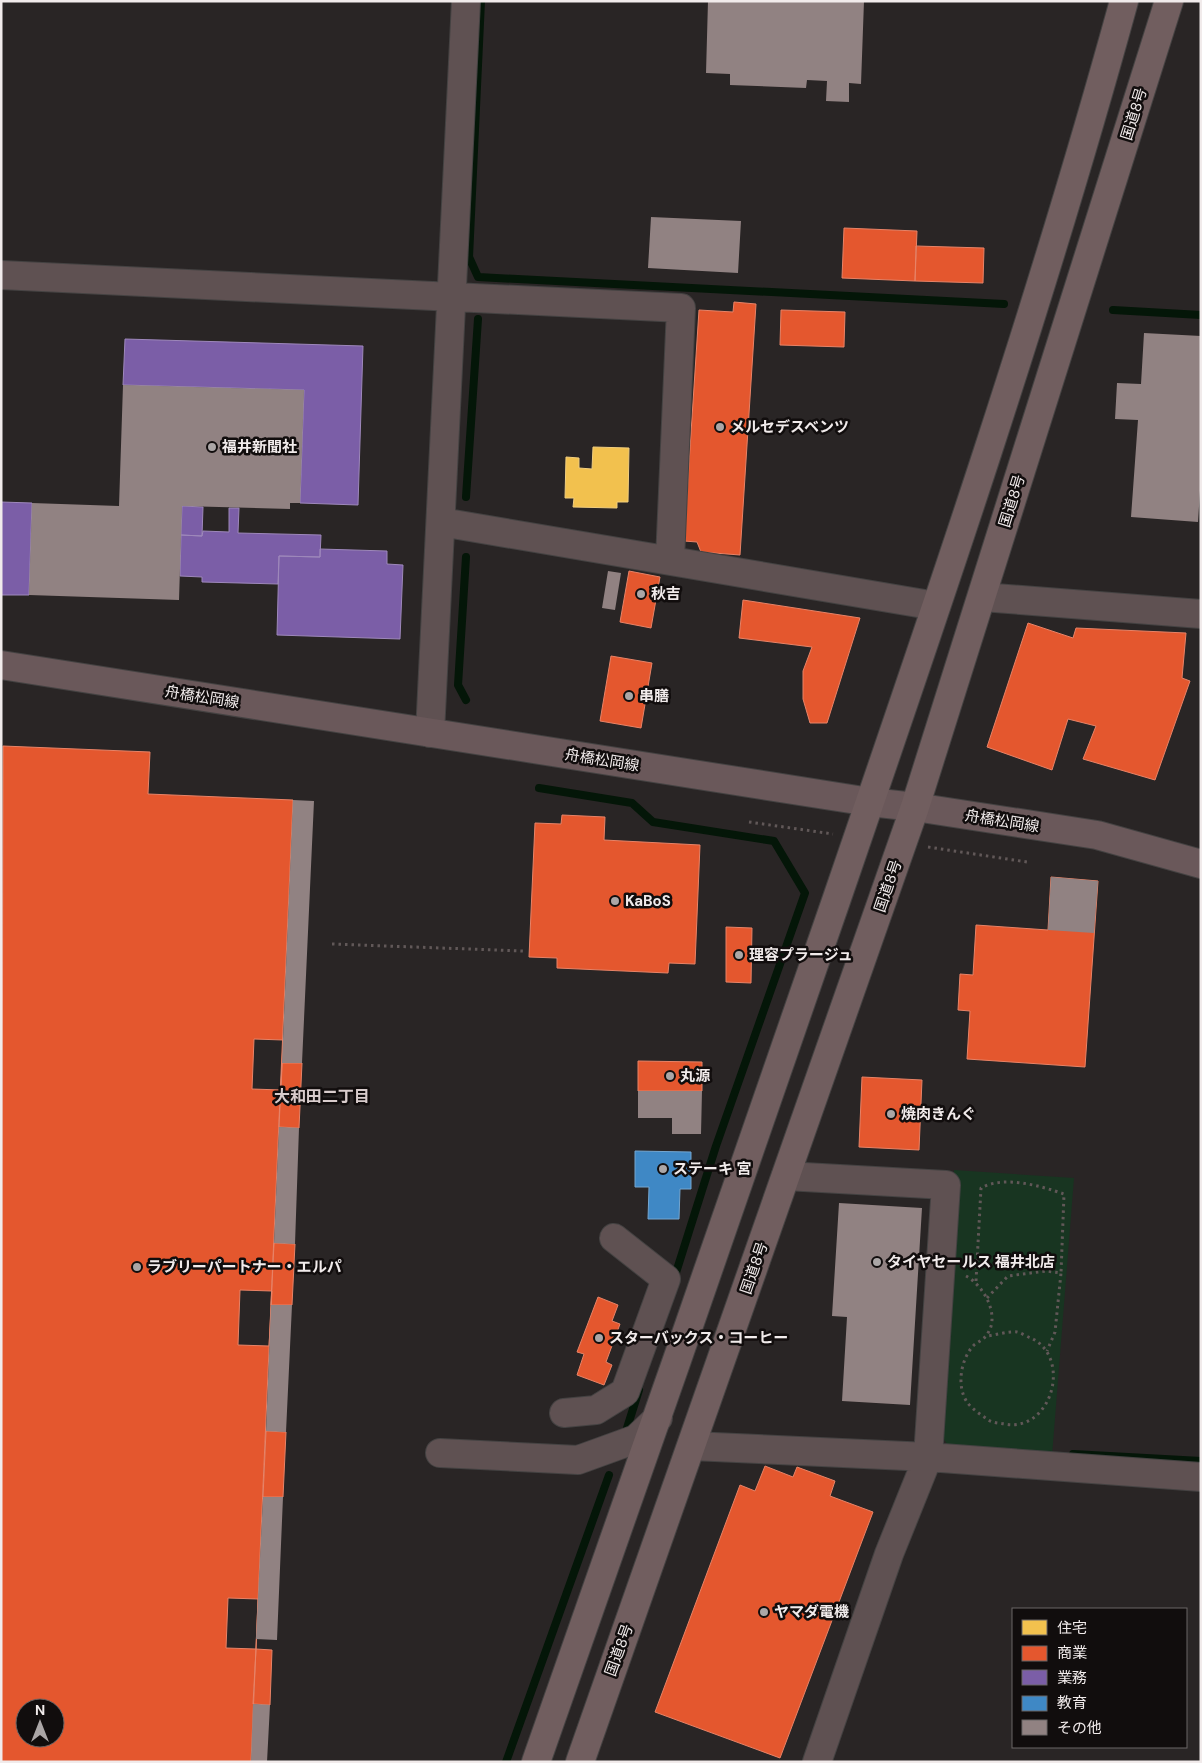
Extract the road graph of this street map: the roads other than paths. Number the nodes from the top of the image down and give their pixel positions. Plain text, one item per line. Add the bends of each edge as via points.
1 (466, 1) edge
2 (1124, 1) edge
3 (1170, 1) edge
4 (1, 275) edge
5 (450, 297) junction
6 (441, 522) junction
7 (670, 560) junction
8 (982, 597) junction
9 (936, 606) junction
10 (1201, 614) edge
11 (1, 665) edge
12 (430, 733) junction
13 (870, 802) junction
14 (916, 807) junction
15 (1201, 864) edge
16 (786, 1176) junction
17 (614, 1238) dead end
18 (564, 1413) dead end
19 (658, 1418) junction
20 (692, 1446) junction
21 (440, 1453) dead end
22 (928, 1457) junction
23 (1201, 1477) edge
24 (536, 1762) edge
25 (580, 1762) edge
26 (818, 1762) edge

1 - 5 street
2 - 9 highway via 1036,303
3 - 8 highway, 国道8号
4 - 5 street
5 - 6 street
5 - 7 street via 680,308
6 - 7 street
6 - 12 street
7 - 9 street
8 - 10 street
8 - 14 highway, 国道8号
9 - 13 highway
11 - 12 main road, 舟橋松岡線
12 - 13 main road, 舟橋松岡線
13 - 14 main road, 舟橋松岡線
13 - 19 highway
14 - 15 main road, 舟橋松岡線 via 1097,835
14 - 16 highway, 国道8号
16 - 20 highway, 国道8号
16 - 22 street via 946,1184
17 - 18 street via 666,1279 625,1392 596,1410
19 - 21 street via 636,1439 578,1460
19 - 24 highway
20 - 22 street
20 - 25 highway, 国道8号
22 - 23 street
22 - 26 street via 889,1554

